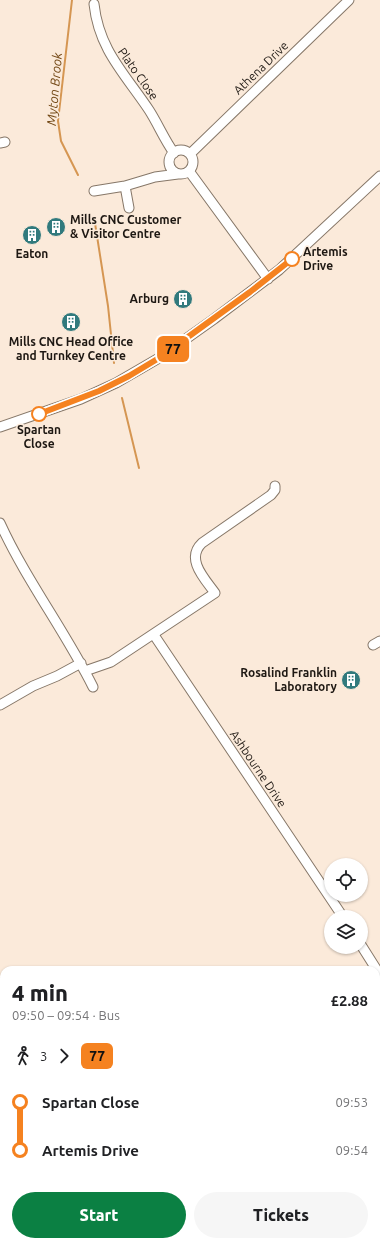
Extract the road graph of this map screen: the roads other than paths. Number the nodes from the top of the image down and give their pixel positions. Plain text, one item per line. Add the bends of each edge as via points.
1 (349, 0) edge
2 (94, 4) dead end
3 (174, 153) junction
4 (190, 154) junction
5 (169, 164) junction
6 (189, 171) junction
7 (178, 174) junction
8 (380, 176) edge
9 (155, 177) junction
10 (125, 186) junction
11 (94, 191) dead end
12 (129, 208) dead end
13 (268, 279) junction
14 (0, 428) edge
15 (275, 486) dead end
16 (0, 523) edge
17 (154, 635) junction
18 (83, 667) junction
19 (93, 687) dead end
20 (0, 705) edge
21 (338, 910) edge
22 (367, 954) edge
23 (374, 966) edge

1 - 4 street, Athena Drive
2 - 3 street, Plato Close via 97,23 106,47 151,113
3 - 4 street via 184,151
3 - 5 street
4 - 6 street via 193,161
5 - 7 street
5 - 9 street
6 - 7 street
6 - 13 street
7 - 9 street
8 - 13 street
9 - 10 street
10 - 11 street
10 - 12 street
13 - 14 street via 175,348 129,376 81,399
15 - 17 street via 271,495 198,548 195,554 196,563 215,594
16 - 18 street
17 - 18 street via 112,662
17 - 21 street, Ashbourne Drive
18 - 19 street
18 - 20 street via 33,686
22 - 23 street

